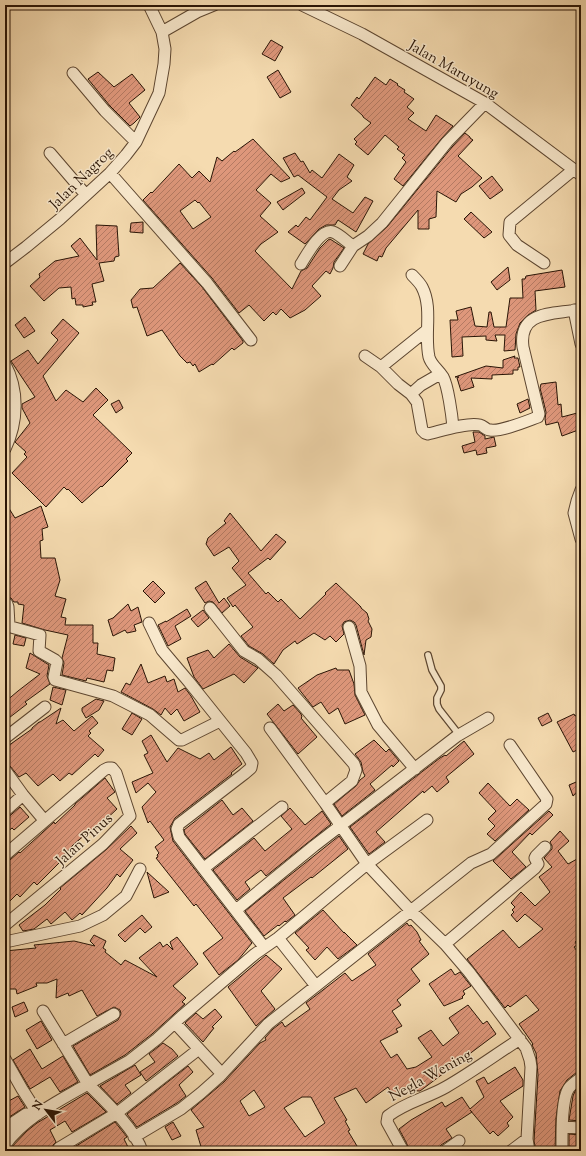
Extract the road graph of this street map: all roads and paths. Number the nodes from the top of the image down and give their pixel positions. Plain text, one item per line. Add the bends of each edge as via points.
1 (149, 5) edge
2 (214, 5) edge
3 (302, 5) edge
4 (162, 32) junction
5 (73, 73) dead end
6 (485, 103) junction
7 (136, 142) junction
8 (50, 153) dead end
9 (110, 173) junction
10 (577, 173) edge
11 (86, 194) junction
12 (353, 246) junction
13 (5, 263) edge
14 (544, 263) dead end
15 (300, 264) dead end
16 (340, 266) dead end
17 (412, 275) dead end
18 (578, 309) edge
19 (427, 330) junction
20 (252, 340) dead end
21 (581, 344) edge
22 (365, 356) dead end
23 (5, 364) edge
24 (381, 366) junction
25 (440, 374) junction
26 (411, 394) junction
27 (453, 428) junction
28 (5, 449) edge
29 (581, 490) edge
30 (581, 539) edge
31 (5, 604) edge
32 (210, 608) dead end
33 (148, 623) dead end
34 (349, 628) dead end
35 (428, 656) dead end
36 (45, 707) dead end
37 (488, 718) dead end
38 (220, 721) junction
39 (270, 728) dead end
40 (458, 736) junction
41 (5, 738) edge
42 (510, 745) dead end
43 (414, 769) junction
44 (5, 770) edge
45 (23, 795) junction
46 (325, 803) junction
47 (282, 807) dead end
48 (5, 811) edge
49 (44, 820) junction
50 (427, 820) dead end
51 (341, 827) junction
52 (545, 847) dead end
53 (5, 855) edge
54 (367, 864) junction
55 (204, 868) junction
56 (140, 869) dead end
57 (236, 910) junction
58 (411, 911) junction
59 (5, 925) edge
60 (278, 938) junction
61 (5, 942) edge
62 (445, 944) junction
63 (264, 948) junction
64 (316, 986) junction
65 (43, 1011) dead end
66 (114, 1014) dead end
67 (175, 1023) junction
68 (520, 1039) junction
69 (64, 1044) junction
70 (198, 1049) junction
71 (5, 1059) edge
72 (222, 1074) junction
73 (581, 1078) edge
74 (88, 1084) junction
75 (36, 1111) junction
76 (117, 1113) junction
77 (563, 1127) junction
78 (5, 1128) edge
79 (581, 1128) edge
80 (134, 1137) junction
81 (527, 1139) junction
82 (459, 1141) dead end
83 (5, 1145) edge
84 (59, 1148) dead end
85 (142, 1151) edge
86 (403, 1151) edge
87 (445, 1151) edge
88 (511, 1151) edge
89 (529, 1151) edge
90 (562, 1151) edge

1 - 4 street, Jalan Nagrog
2 - 4 street
3 - 6 street, Jalan Maruyung via 362,34
4 - 7 street, Jalan Nagrog via 165,49 159,93
5 - 7 street
6 - 10 street, Jalan Maruyung
6 - 12 street via 447,142 382,223
7 - 9 street, Jalan Nagrog
8 - 11 street
9 - 11 street, Jalan Nagrog
9 - 20 street via 207,283
10 - 14 street via 510,222 509,235 517,245
11 - 13 street, Jalan Nagrog via 60,219
12 - 15 street via 334,232 326,233 314,244
12 - 16 street
17 - 19 street via 422,286 425,295
18 - 21 street
18 - 27 street via 541,315 530,321 523,332 523,347 539,411 538,417 491,430 481,425
19 - 24 street
19 - 25 street via 430,359
22 - 24 street
23 - 28 street via 13,382 15,409 12,432
24 - 26 street
25 - 26 street
25 - 27 street via 444,378
26 - 27 street via 417,402 424,433
29 - 30 street via 574,513
31 - 38 street via 8,607 11,627 40,635 39,651 57,662 55,680 120,700 150,715 179,740
32 - 46 street via 244,651 276,675 354,764 356,770 352,781
33 - 38 street via 162,650
34 - 43 street via 360,666 362,692 378,725
35 - 40 lane via 441,686 436,698 437,704
36 - 41 street
37 - 40 street
38 - 55 street via 252,764 244,774 179,824 179,837
39 - 46 street
40 - 43 street
42 - 58 street via 547,799 546,804 491,854 471,863
43 - 51 street
44 - 45 street
45 - 48 street
45 - 49 street
46 - 51 street
47 - 55 street
49 - 53 street
49 - 59 street, Jalan Pinus via 108,768 112,768 116,773 130,815 103,844
50 - 54 street
51 - 54 street
51 - 57 street
52 - 62 street via 535,858 538,864 535,868
54 - 58 street
54 - 60 street
55 - 57 street
56 - 61 street via 126,896 103,915 80,926
57 - 63 street
58 - 62 street
58 - 64 street
60 - 63 street
60 - 64 street
62 - 68 street
63 - 67 street
64 - 72 street via 268,1024
65 - 69 street
66 - 69 street
67 - 70 street
67 - 74 street via 129,1061
68 - 81 street via 530,1060
68 - 86 street, Negla Wening via 447,1086 407,1104 388,1116 387,1122
69 - 74 street
70 - 72 street
70 - 76 street
71 - 75 street
72 - 80 street via 181,1109
73 - 77 street via 569,1088 566,1095
74 - 75 street
74 - 76 street
75 - 78 street
75 - 83 street via 13,1133
76 - 80 street
76 - 84 street
77 - 79 street
77 - 90 street
80 - 85 street
81 - 88 street
81 - 89 street
82 - 87 street

